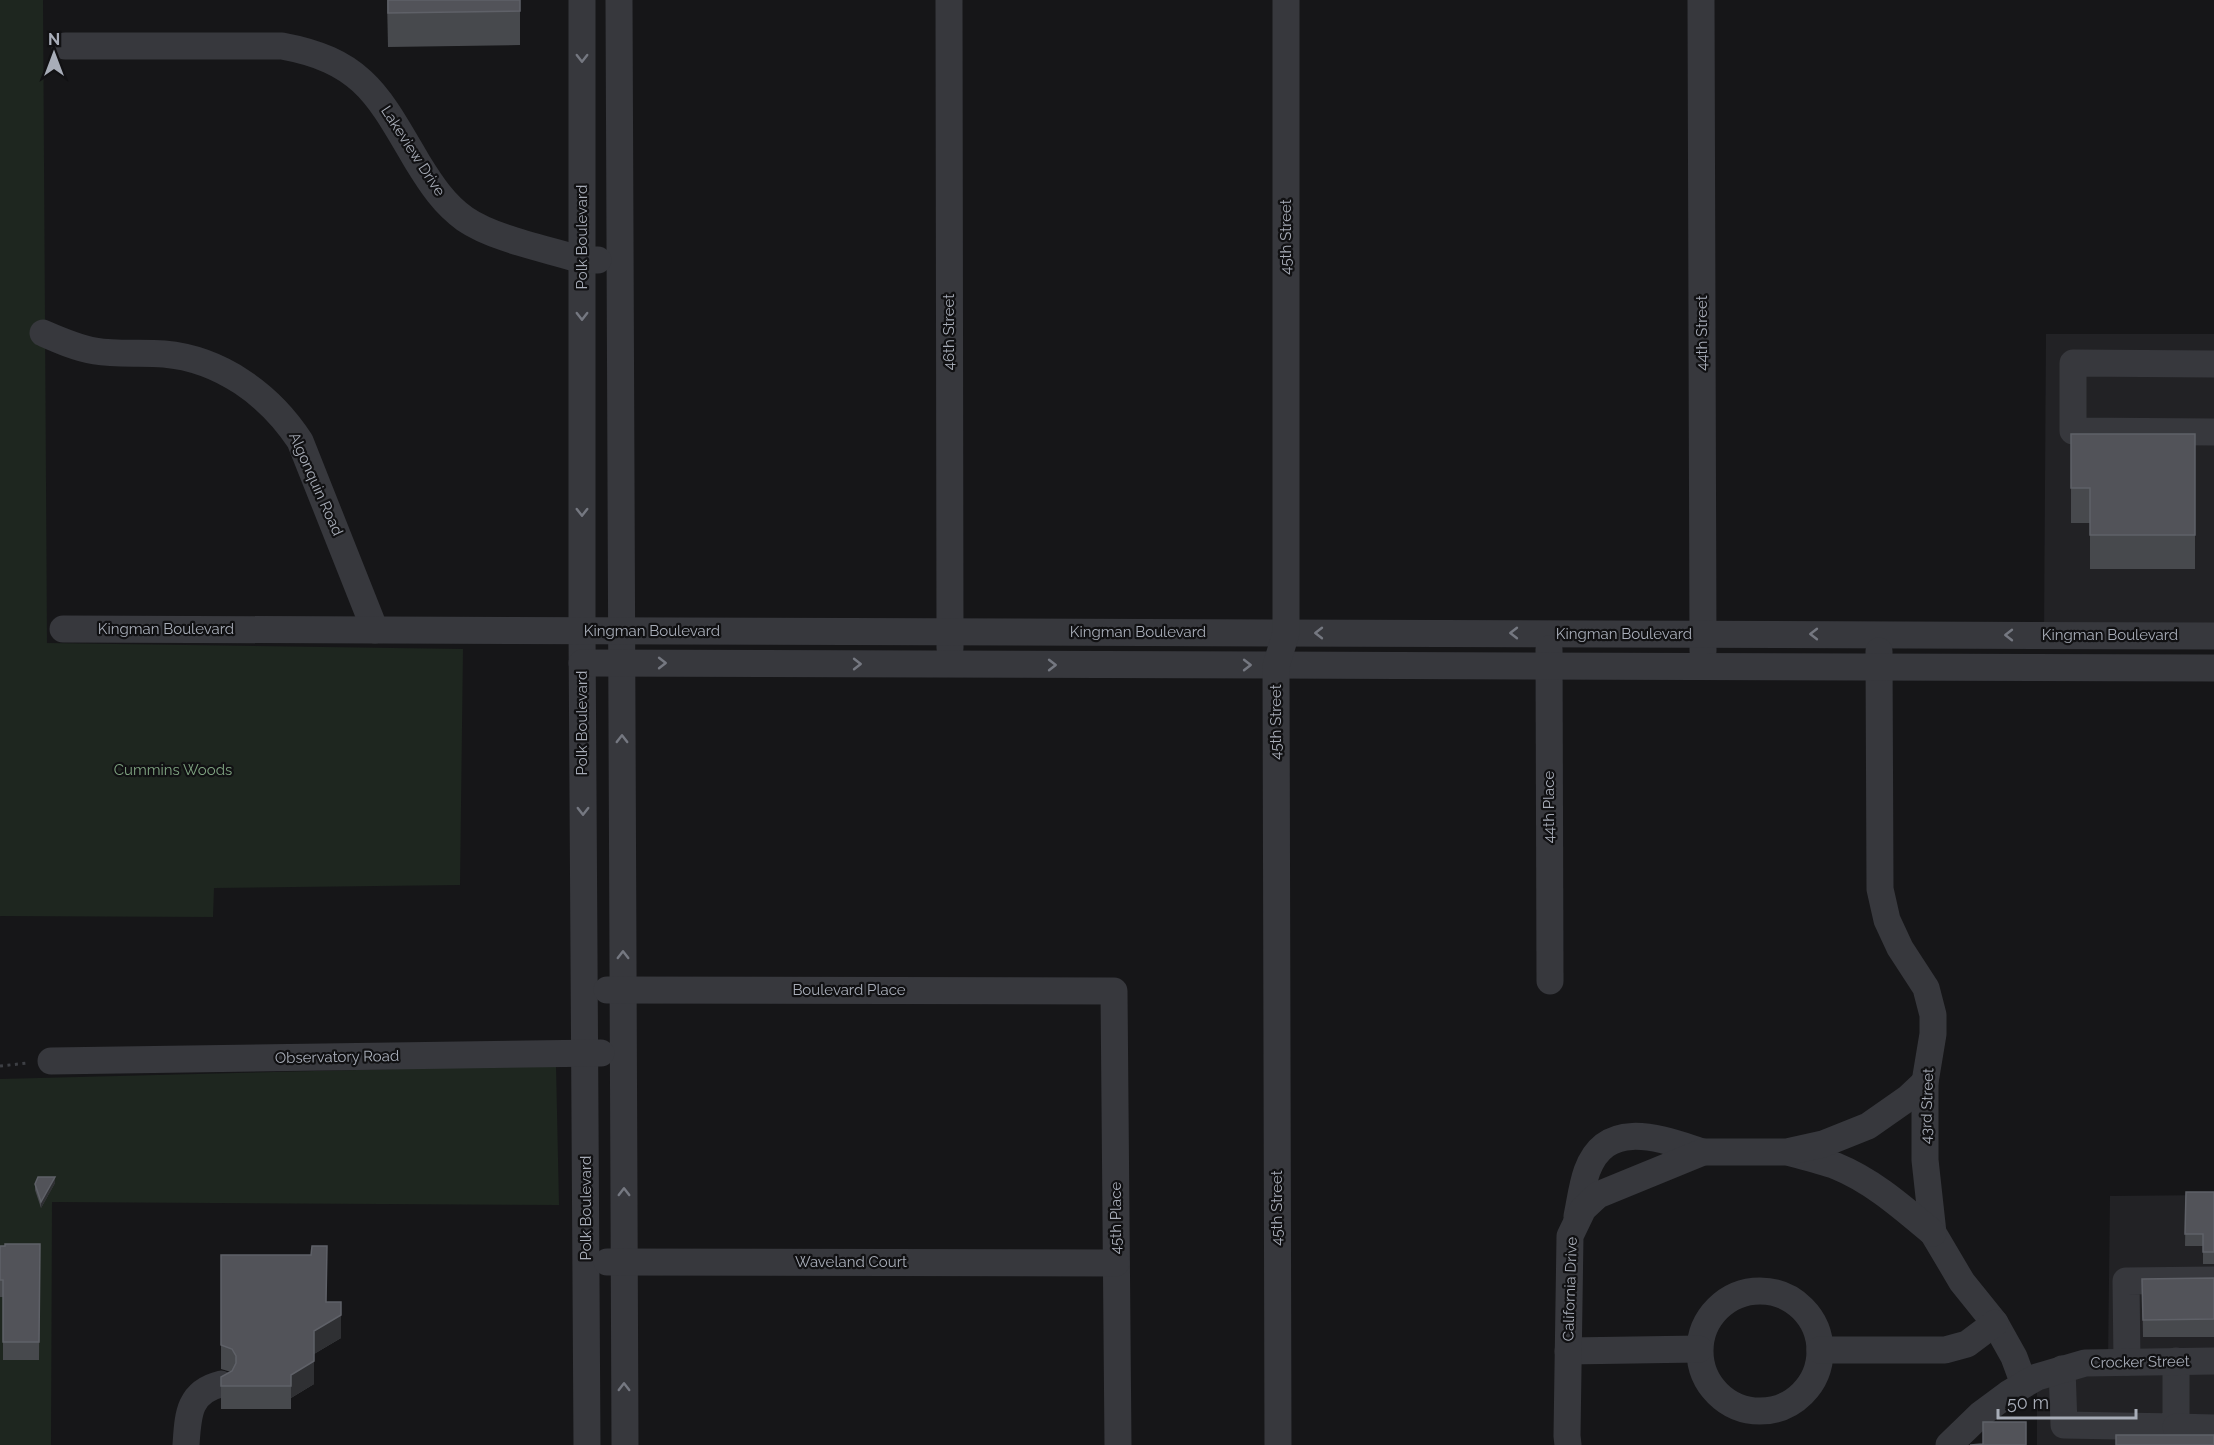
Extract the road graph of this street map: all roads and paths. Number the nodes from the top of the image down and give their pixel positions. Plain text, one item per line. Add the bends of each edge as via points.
1 (582, 0) edge
2 (619, 0) edge
3 (949, 0) edge
4 (1286, 0) edge
5 (1701, 0) edge
6 (65, 45) dead end
7 (582, 260) junction
8 (620, 261) junction
9 (43, 333) dead end
10 (2214, 364) edge
11 (2214, 432) edge
12 (63, 629) dead end
13 (375, 630) junction
14 (582, 630) junction
15 (621, 630) junction
16 (950, 631) junction
17 (1286, 633) junction
18 (1549, 633) junction
19 (1702, 634) junction
20 (1878, 634) junction
21 (2214, 636) edge
22 (582, 663) junction
23 (622, 663) junction
24 (950, 664) junction
25 (1276, 666) junction
26 (1549, 666) junction
27 (1703, 667) junction
28 (1879, 667) junction
29 (2214, 668) edge
30 (1550, 981) dead end
31 (584, 990) junction
32 (623, 990) junction
33 (1114, 991) joint
34 (585, 1053) junction
35 (624, 1053) junction
36 (51, 1061) joint
37 (0, 1066) edge
38 (1925, 1082) junction
39 (1703, 1152) junction
40 (1787, 1152) junction
41 (1575, 1223) junction
42 (1933, 1233) junction
43 (586, 1262) junction
44 (624, 1262) junction
45 (1116, 1263) junction
46 (2214, 1280) edge
47 (1995, 1323) junction
48 (1700, 1349) junction
49 (1820, 1350) junction
50 (1568, 1351) junction
51 (2176, 1361) junction
52 (2214, 1361) edge
53 (2127, 1362) junction
54 (2062, 1369) junction
55 (221, 1384) edge
56 (2024, 1384) junction
57 (2176, 1427) junction
58 (2214, 1428) edge
59 (2064, 1435) edge
60 (186, 1445) edge
61 (587, 1445) edge
62 (625, 1445) edge
63 (1118, 1445) edge
64 (1278, 1445) edge
65 (1568, 1445) edge
66 (1949, 1445) edge

1 -> 7 street, Polk Boulevard
2 - 8 street
3 - 16 street, 46th Street
4 - 17 street, 45th Street
5 - 19 street, 44th Street
6 - 7 street, Lakeview Drive via 282,46 310,51 359,78 383,103 429,182 465,219 488,231
7 - 8 street, Lakeview Drive
7 -> 14 street, Polk Boulevard
8 - 15 street
9 - 13 street, Algonquin Road via 95,351 184,357 237,378 266,399 300,441
10 - 11 street via 2073,363 2073,431
12 - 13 street, Kingman Boulevard
13 - 14 street, Kingman Boulevard
14 - 15 street, Kingman Boulevard
14 - 22 street, Polk Boulevard
15 - 16 street, Kingman Boulevard
15 - 23 street
16 - 17 street, Kingman Boulevard
16 - 24 street, 46th Street
18 -> 17 street, Kingman Boulevard
17 - 25 street, 45th Street
18 - 19 street, Kingman Boulevard
18 - 26 street, 44th Place
20 -> 19 street, Kingman Boulevard
19 - 27 street, 44th Street
21 -> 20 street, Kingman Boulevard
20 - 28 street, 43rd Street
22 - 23 street
22 -> 31 street, Polk Boulevard
23 -> 24 street
32 -> 23 street
24 -> 25 street
25 - 26 street
25 - 64 street, 45th Street
26 - 27 street
26 - 30 street, 44th Place
27 - 28 street
28 - 29 street
28 - 38 street, 43rd Street via 1880,889 1887,920 1926,988 1933,1015
31 - 32 street, Boulevard Place
31 - 34 street, Polk Boulevard
32 - 33 street, Boulevard Place
32 - 35 street
33 - 45 street, 45th Place
34 - 35 street, Observatory Road
34 - 36 street, Observatory Road
34 - 43 street, Polk Boulevard
44 -> 35 street
36 - 37 path
38 - 40 street, California Drive via 1868,1126 1823,1144
38 - 42 street, 43rd Street via 1925,1160
39 - 40 street, California Drive
39 - 41 street, California Drive via 1598,1195
39 - 41 street via 1639,1135 1617,1139 1599,1151 1588,1170
40 - 42 street, California Drive via 1860,1178 1883,1191
41 - 50 street, California Drive via 1570,1236
42 - 47 street, 43rd Street via 1962,1282
43 - 44 street, Waveland Court
43 - 61 street, Polk Boulevard
44 - 45 street, Waveland Court
62 -> 44 street
45 - 63 street, 45th Place
46 - 53 street via 2126,1281
47 - 49 street via 1967,1344 1945,1350
47 - 56 street, 43rd Street
48 - 49 street via 1708,1321 1726,1302 1743,1293 1761,1291 1795,1302 1816,1330
48 - 49 street via 1706,1379 1718,1395 1735,1406 1754,1411 1773,1410 1804,1392 1819,1365
48 - 50 street
50 - 65 street, California Drive
51 - 52 street, Crocker Street
51 - 53 street, Crocker Street
51 - 57 street
53 - 54 street, Crocker Street via 2085,1363
54 - 56 street, Crocker Street
54 - 59 street
55 - 60 street via 200,1394 193,1403
56 - 66 street, Crocker Street via 1981,1414
57 - 58 street
57 - 59 street

